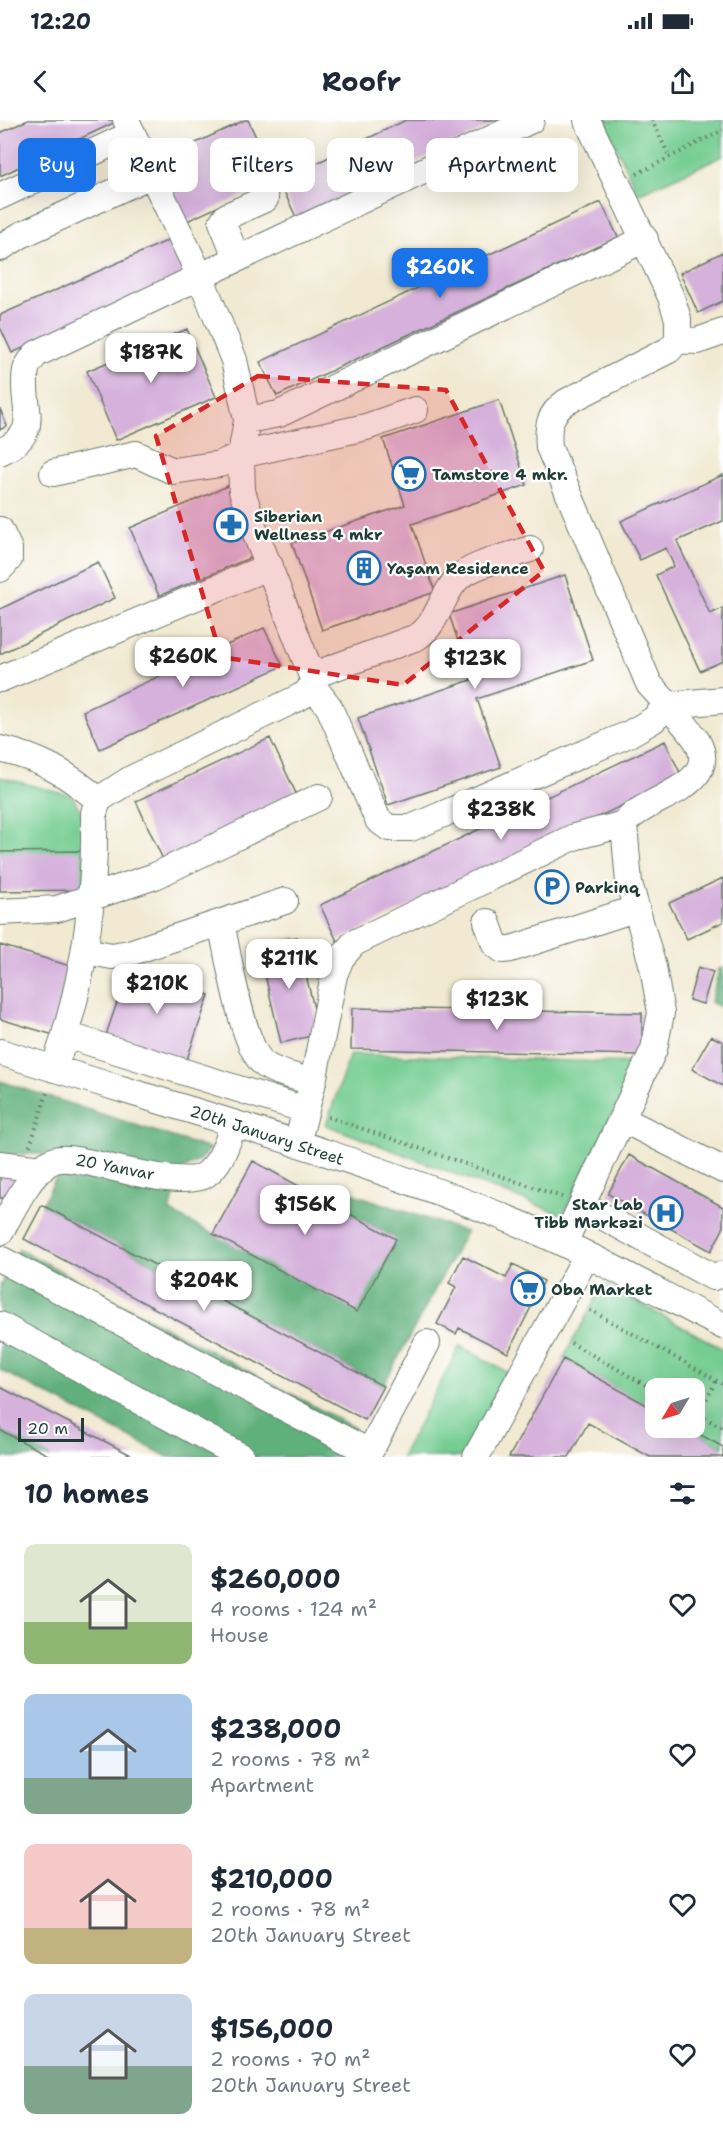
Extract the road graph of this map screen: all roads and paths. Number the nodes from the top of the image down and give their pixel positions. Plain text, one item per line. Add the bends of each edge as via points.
1 (531, 120) edge
2 (587, 120) edge
3 (652, 120) edge
4 (129, 127) edge
5 (723, 130) edge
6 (669, 156) junction
7 (618, 184) junction
8 (114, 192) edge
9 (159, 192) edge
10 (0, 196) edge
11 (265, 199) dead end
12 (645, 239) junction
13 (0, 248) edge
14 (237, 259) junction
15 (200, 276) junction
16 (723, 332) edge
17 (678, 340) junction
18 (415, 410) dead end
19 (247, 420) junction
20 (0, 452) edge
21 (240, 455) junction
22 (53, 473) dead end
23 (0, 530) edge
24 (530, 549) dead end
25 (270, 566) junction
26 (0, 569) edge
27 (0, 679) edge
28 (313, 680) junction
29 (723, 700) edge
30 (668, 705) junction
31 (0, 749) edge
32 (320, 797) dead end
33 (98, 800) junction
34 (624, 824) junction
35 (92, 898) junction
36 (285, 901) dead end
37 (636, 909) junction
38 (0, 912) edge
39 (487, 922) dead end
40 (221, 923) junction
41 (85, 951) junction
42 (66, 1035) junction
43 (0, 1052) edge
44 (54, 1069) junction
45 (313, 1082) junction
46 (306, 1110) junction
47 (622, 1119) junction
48 (234, 1124) junction
49 (297, 1144) junction
50 (22, 1166) edge
51 (723, 1170) edge
52 (582, 1205) junction
53 (0, 1232) edge
54 (564, 1244) junction
55 (587, 1255) junction
56 (0, 1260) edge
57 (723, 1274) edge
58 (590, 1310) dead end
59 (0, 1325) edge
60 (723, 1326) edge
61 (427, 1343) dead end
62 (571, 1343) dead end
63 (717, 1381) junction
64 (645, 1384) edge
65 (723, 1384) edge
66 (705, 1400) edge
67 (705, 1419) edge
68 (723, 1428) edge
69 (368, 1454) edge
70 (242, 1457) edge
71 (476, 1457) edge

1 - 14 street
2 - 7 street
3 - 6 path
4 - 10 street
5 - 6 path
6 - 7 path
7 - 12 street
8 - 13 street
9 - 15 street
11 - 14 street via 222,222
12 - 17 street via 671,297 678,319
12 - 19 street via 279,414
14 - 15 street
15 - 19 street via 234,360
15 - 20 street via 36,354 26,369 28,428 22,440
16 - 17 street via 697,342
17 - 30 street via 669,350 566,402 555,410 547,432 549,447 649,684
18 - 21 street via 328,437
19 - 21 street
21 - 22 street via 220,464 174,471 136,454
21 - 25 street via 242,491
23 - 26 street via 9,559
24 - 28 street via 458,577 427,631
25 - 27 street
25 - 28 street
28 - 30 street via 329,707 378,820 389,828 411,828 629,734 653,720
28 - 33 street via 300,698 131,779
29 - 30 street
30 - 34 street via 698,742 699,772 688,785 636,811
31 - 33 street via 71,776
32 - 35 street via 155,876
33 - 35 street via 94,813
34 - 37 street via 629,883
34 - 45 street via 574,837 354,943 341,958 334,975
35 - 38 street via 57,909
35 - 41 street
36 - 40 street
37 - 39 street via 503,950 495,944
37 - 47 street via 661,1013 654,1049
40 - 41 street via 129,953 112,956
40 - 45 street via 246,1034 254,1052 264,1065
41 - 42 street
42 - 44 street
42 - 46 street
43 - 44 street, 20th January Street
44 - 48 street, 20th January Street
44 - 50 path
45 - 46 street
46 - 49 street
46 - 52 path
47 - 51 street
47 - 52 street
48 - 49 street, 20th January Street
48 - 50 street, 20 Yanvar via 223,1155 198,1179 170,1178 67,1158
49 - 54 street, 20th January Street via 427,1188
50 - 53 street
52 - 54 street
52 - 57 street via 714,1276
54 - 55 street, 20th January Street
55 - 60 street, 20th January Street
55 - 71 street
56 - 69 street
58 - 63 path
59 - 70 street
61 - 69 street
62 - 64 path
63 - 65 path
63 - 66 path
67 - 68 path

